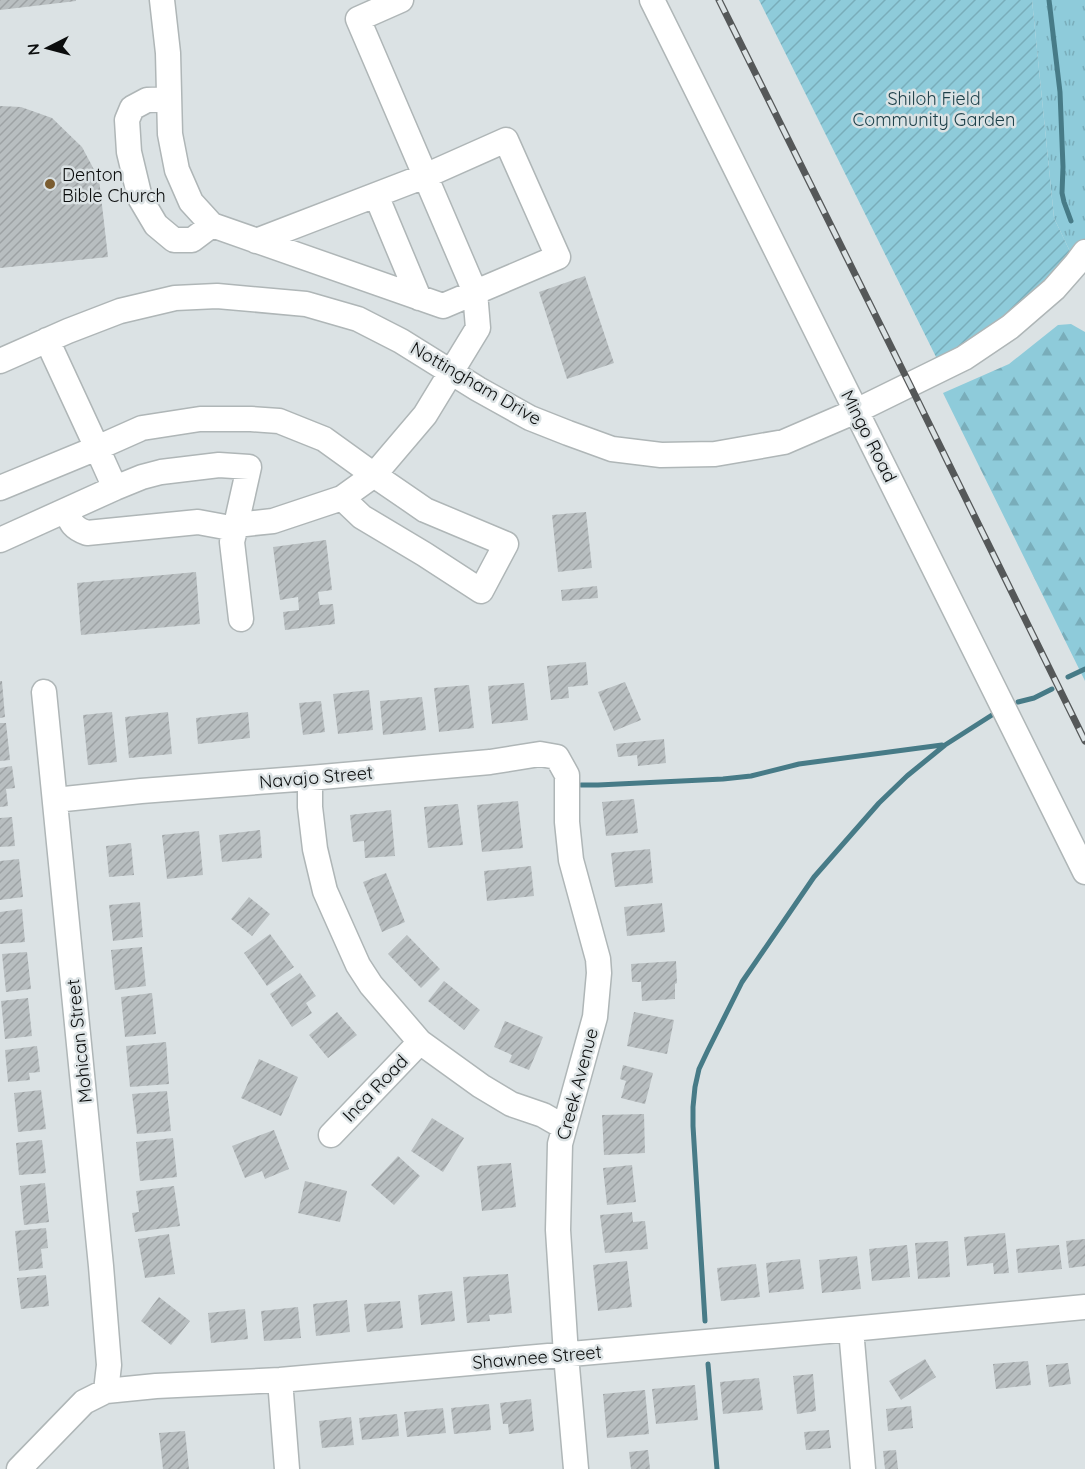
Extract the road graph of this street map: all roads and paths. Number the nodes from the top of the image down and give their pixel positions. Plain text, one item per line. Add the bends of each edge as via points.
1 (162, 0) edge
2 (401, 0) edge
3 (652, 0) edge
4 (354, 9) edge
5 (169, 99) junction
6 (425, 177) junction
7 (376, 195) junction
8 (212, 225) junction
9 (256, 241) junction
10 (1085, 252) edge
11 (475, 292) junction
12 (419, 298) junction
13 (47, 340) junction
14 (0, 361) edge
15 (452, 372) junction
16 (856, 411) junction
17 (97, 448) junction
18 (374, 475) junction
19 (0, 488) edge
20 (115, 488) junction
21 (342, 498) junction
22 (66, 511) junction
23 (236, 525) junction
24 (0, 540) edge
25 (241, 619) dead end
26 (44, 692) dead end
27 (567, 775) joint
28 (310, 778) junction
29 (55, 800) junction
30 (1085, 872) edge
31 (420, 1042) junction
32 (564, 1127) junction
33 (331, 1135) dead end
34 (1085, 1307) edge
35 (851, 1329) junction
36 (566, 1355) junction
37 (280, 1380) junction
38 (106, 1391) junction
39 (19, 1469) edge
40 (287, 1469) edge
41 (576, 1469) edge
42 (863, 1469) edge

1 - 5 street
2 - 4 street
3 - 16 street, Mingo Road
4 - 6 street
5 - 8 street via 177,170 191,202
5 - 8 street via 147,100 132,108 127,120 129,152 140,198 156,225 174,240 192,240
6 - 7 street
6 - 11 street
6 - 11 street via 506,140 558,257
7 - 9 street
7 - 12 street
8 - 9 street
9 - 12 street
10 - 16 street, Nottingham Drive via 1054,289 997,337 964,358
11 - 12 street via 443,306
11 - 15 street via 478,328
13 - 14 street, Nottingham Drive
13 - 15 street, Nottingham Drive via 120,311 175,298 217,296 306,304 358,319
13 - 17 street
15 - 16 street, Nottingham Drive via 530,418 612,449 661,455 715,454 784,442
15 - 18 street via 425,415
16 - 30 street, Mingo Road
17 - 18 street via 142,428 200,419 279,421 324,439
17 - 19 street
17 - 20 street
18 - 21 street
18 - 21 street via 425,510 506,544 481,591 362,517
20 - 22 street
20 - 23 street via 160,472 219,465 249,467
21 - 23 street via 273,521
22 - 23 street via 72,524 87,533 198,522
22 - 24 street
23 - 25 street via 231,542
26 - 29 street, Mohican Street
27 - 28 street, Navajo Street via 557,757 540,754
27 - 32 street, Creek Avenue via 570,860 599,973 595,1017
28 - 29 street, Navajo Street
28 - 31 street via 315,849 325,891 358,966
29 - 38 street, Mohican Street via 101,1266 109,1365
31 - 32 street via 511,1104
31 - 33 street, Inca Road
32 - 36 street, Creek Avenue via 558,1230
34 - 35 street, Shawnee Street
35 - 36 street, Shawnee Street
35 - 42 street
36 - 37 street, Shawnee Street
36 - 41 street, Creek Avenue
37 - 38 street, Shawnee Street
37 - 40 street
38 - 39 street, Shawnee Street via 84,1402

